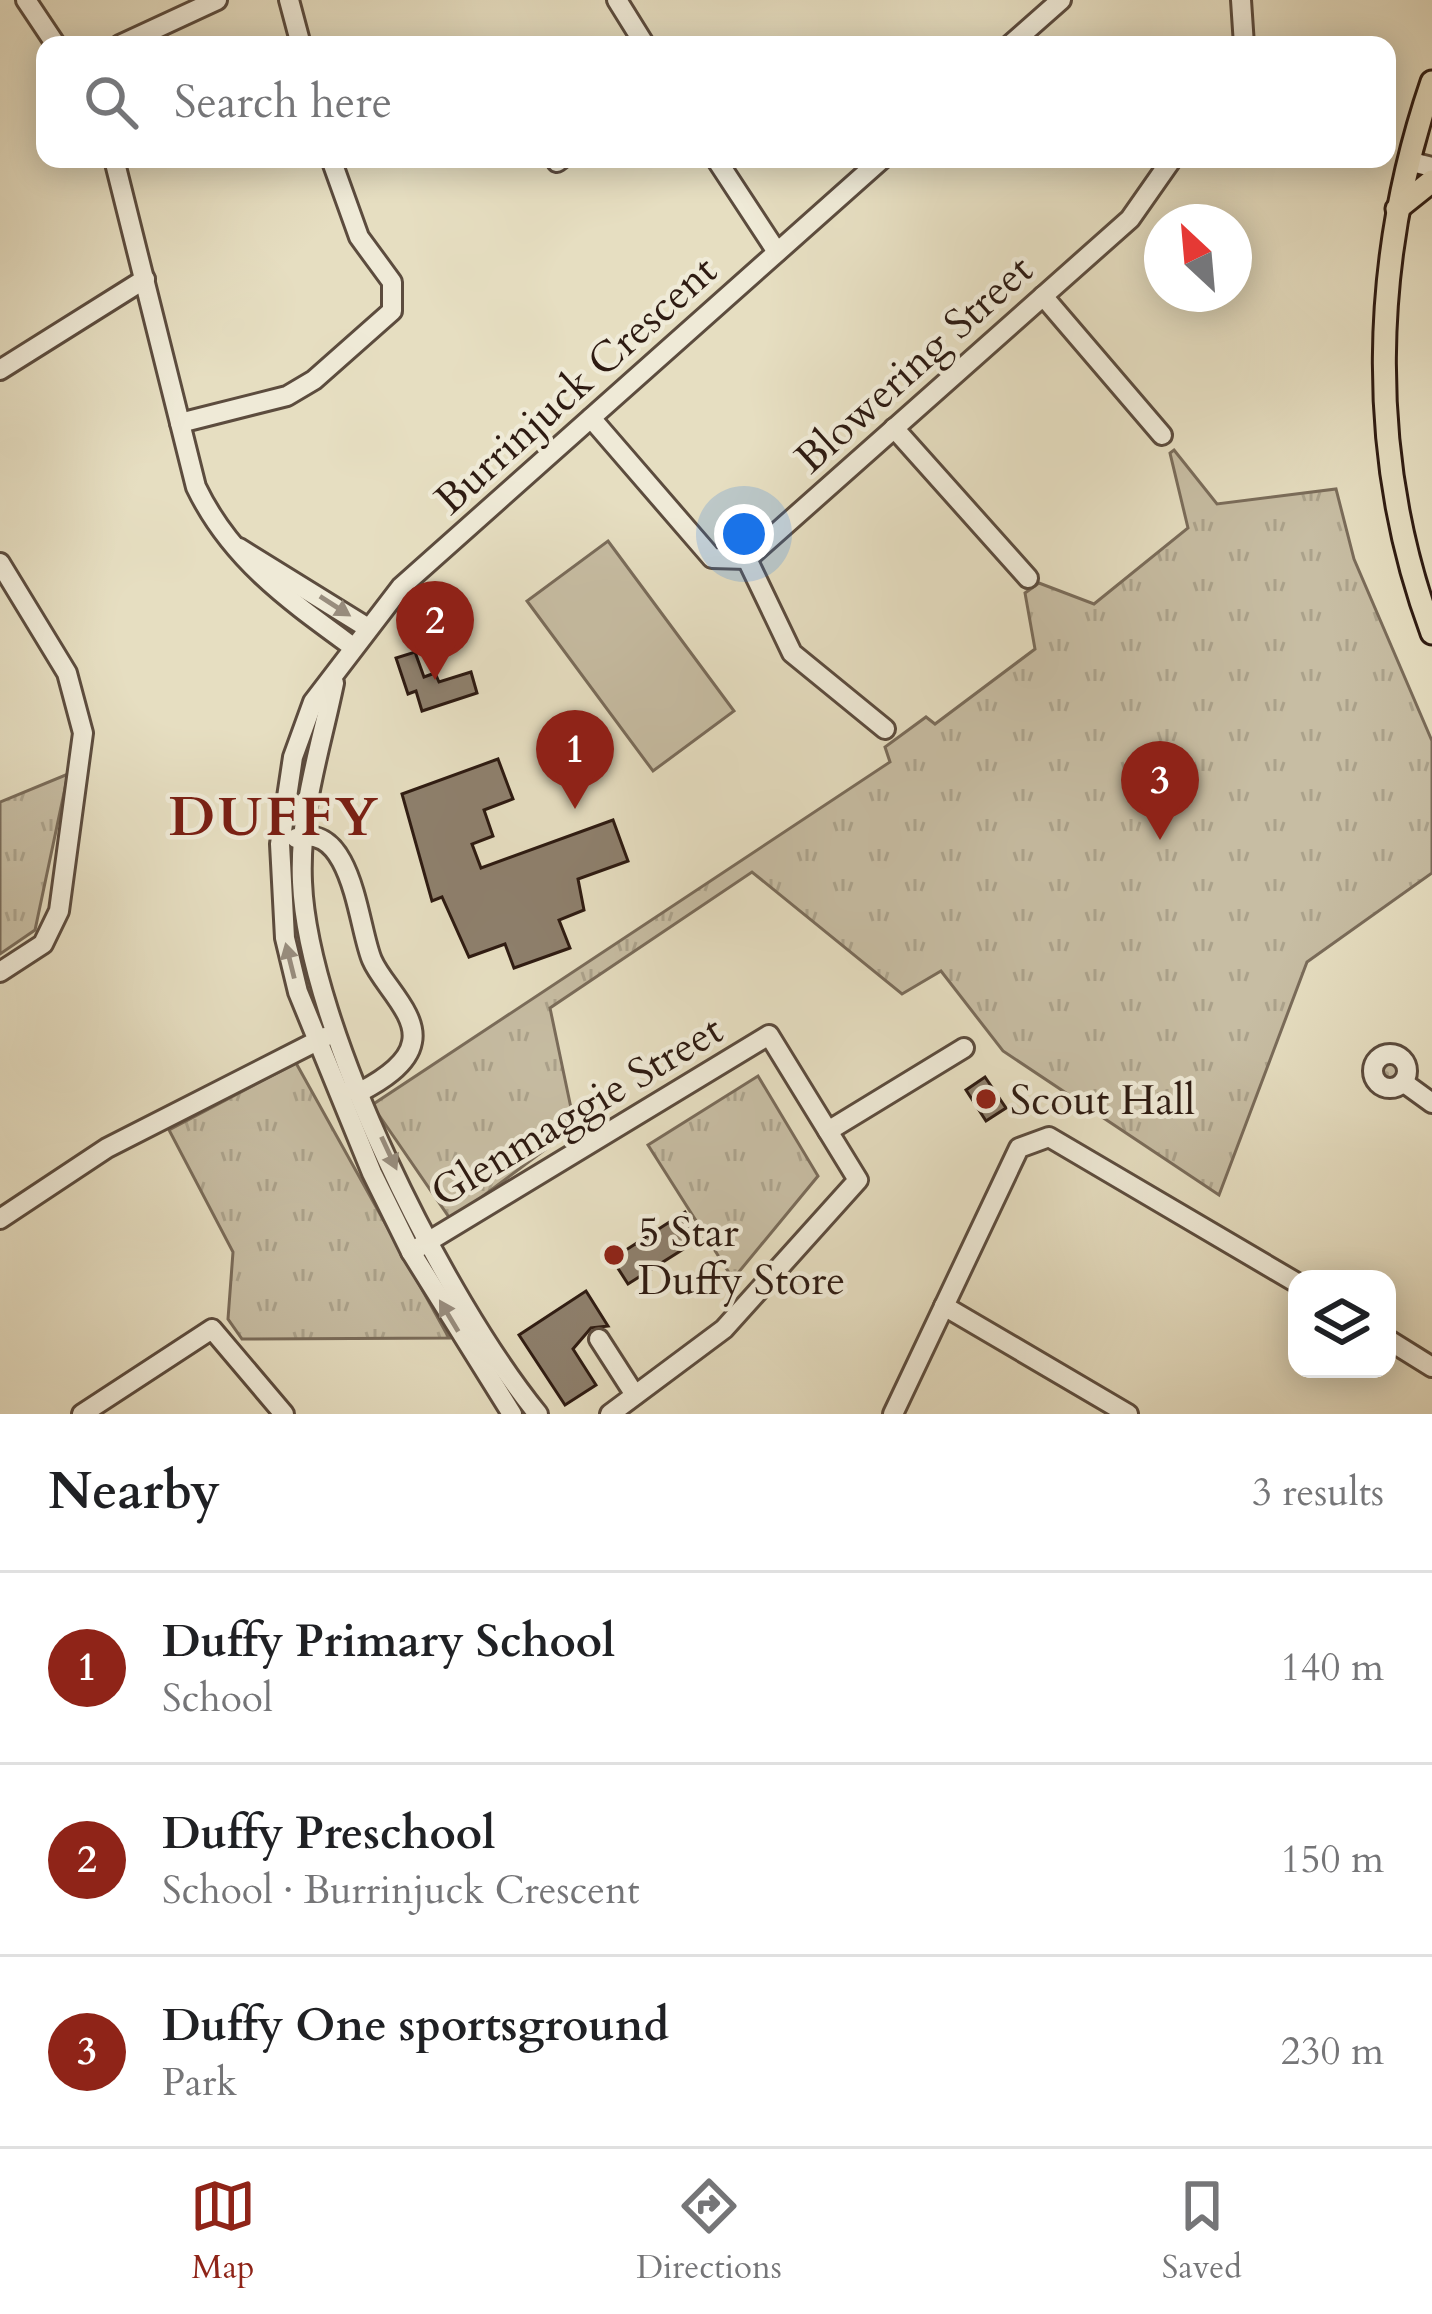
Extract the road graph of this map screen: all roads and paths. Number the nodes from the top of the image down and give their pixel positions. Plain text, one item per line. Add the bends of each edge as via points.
1 (26, 0) edge
2 (217, 0) edge
3 (290, 0) edge
4 (617, 0) edge
5 (1061, 0) edge
6 (1241, 0) edge
7 (50, 36) edge
8 (139, 36) edge
9 (299, 36) edge
10 (639, 36) edge
11 (1020, 36) edge
12 (1243, 36) edge
13 (1432, 82) edge
14 (1428, 113) edge
15 (1417, 152) edge
16 (1432, 167) edge
17 (116, 168) edge
18 (334, 168) edge
19 (722, 168) edge
20 (872, 168) edge
21 (1166, 168) edge
22 (1432, 182) edge
23 (1397, 208) junction
24 (777, 252) junction
25 (145, 280) junction
26 (1043, 296) junction
27 (0, 370) edge
28 (591, 418) junction
29 (180, 423) junction
30 (894, 428) junction
31 (1162, 436) dead end
32 (230, 543) junction
33 (747, 559) junction
34 (0, 563) edge
35 (1028, 578) dead end
36 (6, 587) edge
37 (368, 628) junction
38 (1432, 634) edge
39 (353, 647) junction
40 (335, 678) junction
41 (885, 729) dead end
42 (304, 835) junction
43 (280, 844) junction
44 (0, 972) edge
45 (325, 1037) junction
46 (964, 1048) dead end
47 (1403, 1082) dead end
48 (335, 1085) junction
49 (360, 1092) junction
50 (1432, 1103) edge
51 (828, 1131) junction
52 (0, 1219) edge
53 (430, 1240) junction
54 (412, 1252) junction
55 (1288, 1278) edge
56 (944, 1306) junction
57 (598, 1339) dead end
58 (1396, 1345) edge
59 (1432, 1367) edge
60 (635, 1395) junction
61 (82, 1414) edge
62 (284, 1414) edge
63 (512, 1414) edge
64 (538, 1414) edge
65 (610, 1414) edge
66 (893, 1414) edge
67 (1128, 1414) edge

1 - 7 street
2 - 8 street
3 - 9 street
4 - 10 street
5 - 11 street
6 - 12 street
13 - 14 main road
14 - 15 main road
15 - 16 street
15 - 23 main road
17 - 25 street
18 - 29 street via 358,237 392,282 392,311 287,396
19 - 24 street
20 - 24 street, Burrinjuck Crescent
21 - 26 street, Blowering Street via 1130,219
22 - 23 main road
23 - 38 main road via 1384,338 1388,432 1403,534
24 - 28 street, Burrinjuck Crescent
25 - 27 street
25 - 29 street
26 - 30 street, Blowering Street
26 - 31 street
28 - 33 street via 712,558
28 - 37 street, Burrinjuck Crescent via 401,586
29 - 32 street via 196,487
30 - 33 street, Blowering Street
30 - 35 street
32 -> 37 street
32 - 39 street via 257,574
33 - 41 street via 792,653
34 - 36 street
36 - 44 street via 67,673 83,759 59,910 43,944
37 - 39 street, Burrinjuck Crescent
39 - 40 street, Burrinjuck Crescent
40 - 42 street, Burrinjuck Crescent via 305,793
40 - 43 street, Burrinjuck Crescent via 313,702 292,757
42 - 43 street
42 - 45 street, Burrinjuck Crescent via 302,879
42 - 49 street via 338,856 351,878 369,954 411,1025 400,1064
45 -> 43 street, Burrinjuck Crescent via 285,938
45 - 48 street, Burrinjuck Crescent
45 - 49 street, Burrinjuck Crescent
45 - 52 street via 107,1148
46 - 51 street
47 - 50 street
48 - 49 street
48 - 54 street, Burrinjuck Crescent
49 -> 53 street, Burrinjuck Crescent
51 - 53 street, Glenmaggie Street via 769,1035
51 - 60 street, Glenmaggie Street via 858,1180 724,1329
53 - 54 street, Glenmaggie Street
53 - 64 street, Burrinjuck Crescent
63 -> 54 street, Burrinjuck Crescent
55 - 56 street via 1049,1137 1019,1148
56 - 66 street
56 - 67 street
57 - 60 street
58 - 59 street
60 - 65 street, Glenmaggie Street
61 - 62 street via 216,1329

